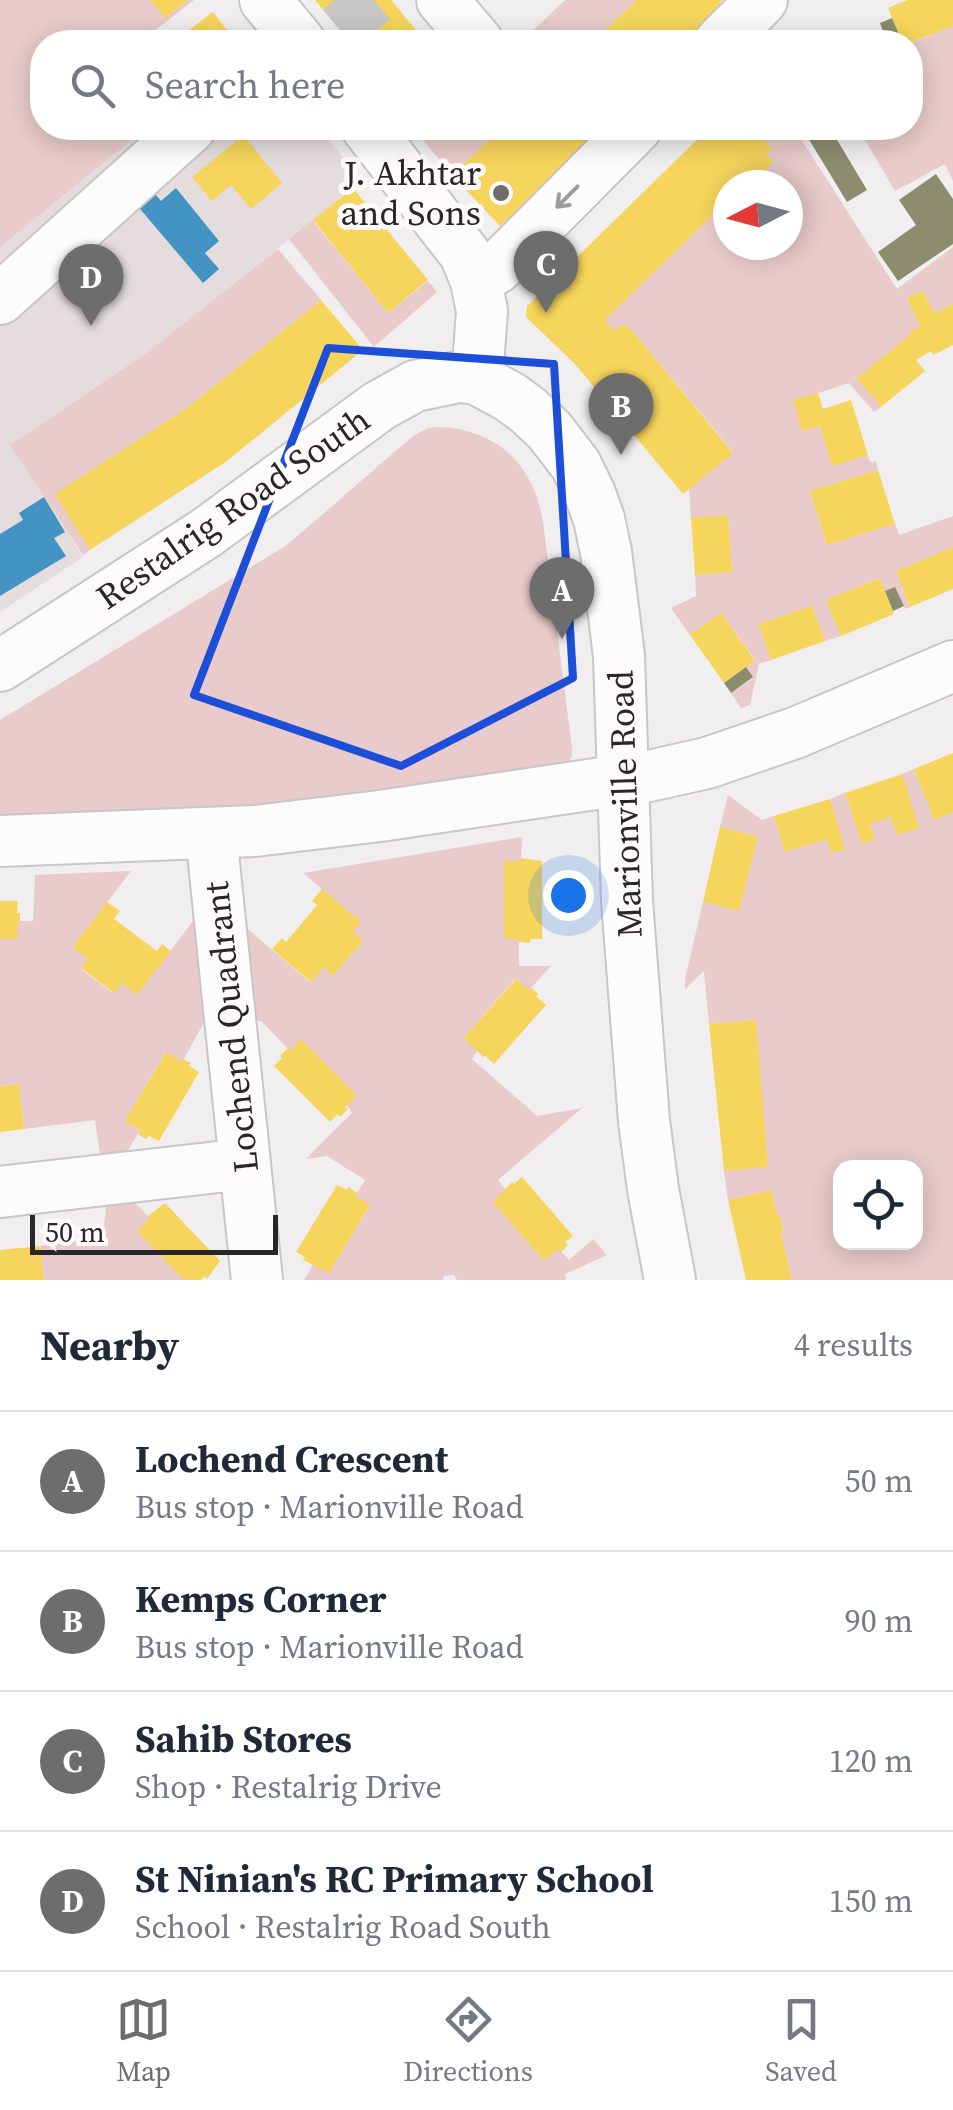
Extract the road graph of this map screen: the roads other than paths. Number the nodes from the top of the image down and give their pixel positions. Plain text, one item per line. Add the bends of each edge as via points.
1 (442, 0) edge
2 (762, 0) edge
3 (468, 30) edge
4 (732, 30) edge
5 (177, 140) edge
6 (377, 140) edge
7 (624, 140) edge
8 (476, 282) junction
9 (0, 298) edge
10 (477, 380) junction
11 (0, 666) edge
12 (953, 666) edge
13 (623, 780) junction
14 (210, 834) junction
15 (0, 841) edge
16 (244, 1164) junction
17 (0, 1192) edge
18 (257, 1280) edge
19 (670, 1280) edge

1 - 3 street
2 - 4 street
5 - 9 street
6 - 8 street via 465,254
7 -> 8 street
8 - 10 street via 482,312
10 - 11 street, Restalrig Road South via 415,386 379,406 206,533
10 - 13 street, Marionville Road via 550,430 590,494 618,640
12 - 13 street via 708,763
13 - 14 street
13 - 19 street, Marionville Road via 644,1121
14 - 15 street
14 - 16 street, Lochend Quadrant
16 - 17 street
16 - 18 street, Lochend Quadrant

